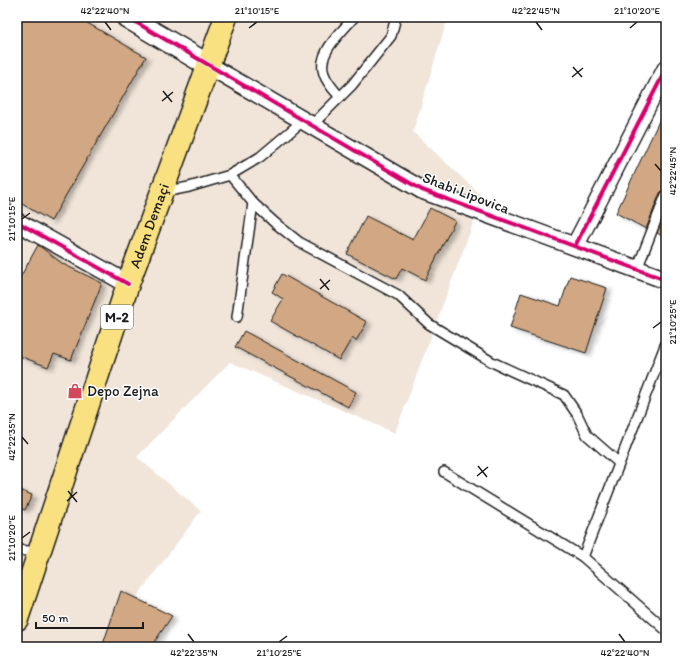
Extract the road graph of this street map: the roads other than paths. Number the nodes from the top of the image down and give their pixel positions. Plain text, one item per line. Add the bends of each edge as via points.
1 (127, 17) edge
2 (226, 17) edge
3 (354, 17) edge
4 (396, 17) edge
5 (208, 65) junction
6 (666, 69) edge
7 (340, 97) junction
8 (308, 123) junction
9 (230, 176) junction
10 (162, 192) junction
11 (666, 196) edge
12 (253, 203) junction
13 (17, 222) edge
14 (575, 246) junction
15 (637, 269) junction
16 (666, 280) edge
17 (128, 284) junction
18 (237, 317) dead end
19 (666, 343) edge
20 (619, 463) junction
21 (444, 472) dead end
22 (17, 550) edge
23 (39, 552) junction
24 (583, 557) junction
25 (17, 619) edge
26 (666, 630) edge

1 - 5 street
2 - 5 main road, Adem Demaçi / M-2
3 - 7 lane via 328,48 322,62 330,86
4 - 7 lane via 391,36
5 - 8 street, Shabi Lipovica
5 - 10 main road, Adem Demaçi / M-2
6 - 14 street
7 - 8 lane
8 - 9 lane
8 - 14 street, Shabi Lipovica via 422,190
9 - 10 lane
9 - 12 lane
10 - 17 main road, Adem Demaçi / M-2
11 - 15 lane
12 - 18 lane
12 - 20 lane via 299,242 398,295 429,324 492,362 564,395 587,435
13 - 17 street
14 - 15 street, Shabi Lipovica
15 - 16 street, Shabi Lipovica
17 - 23 main road, Adem Demaçi / M-2
19 - 20 lane
20 - 24 lane
21 - 24 lane
22 - 23 lane
23 - 25 main road, Adem Demaçi / M-2
24 - 26 lane

